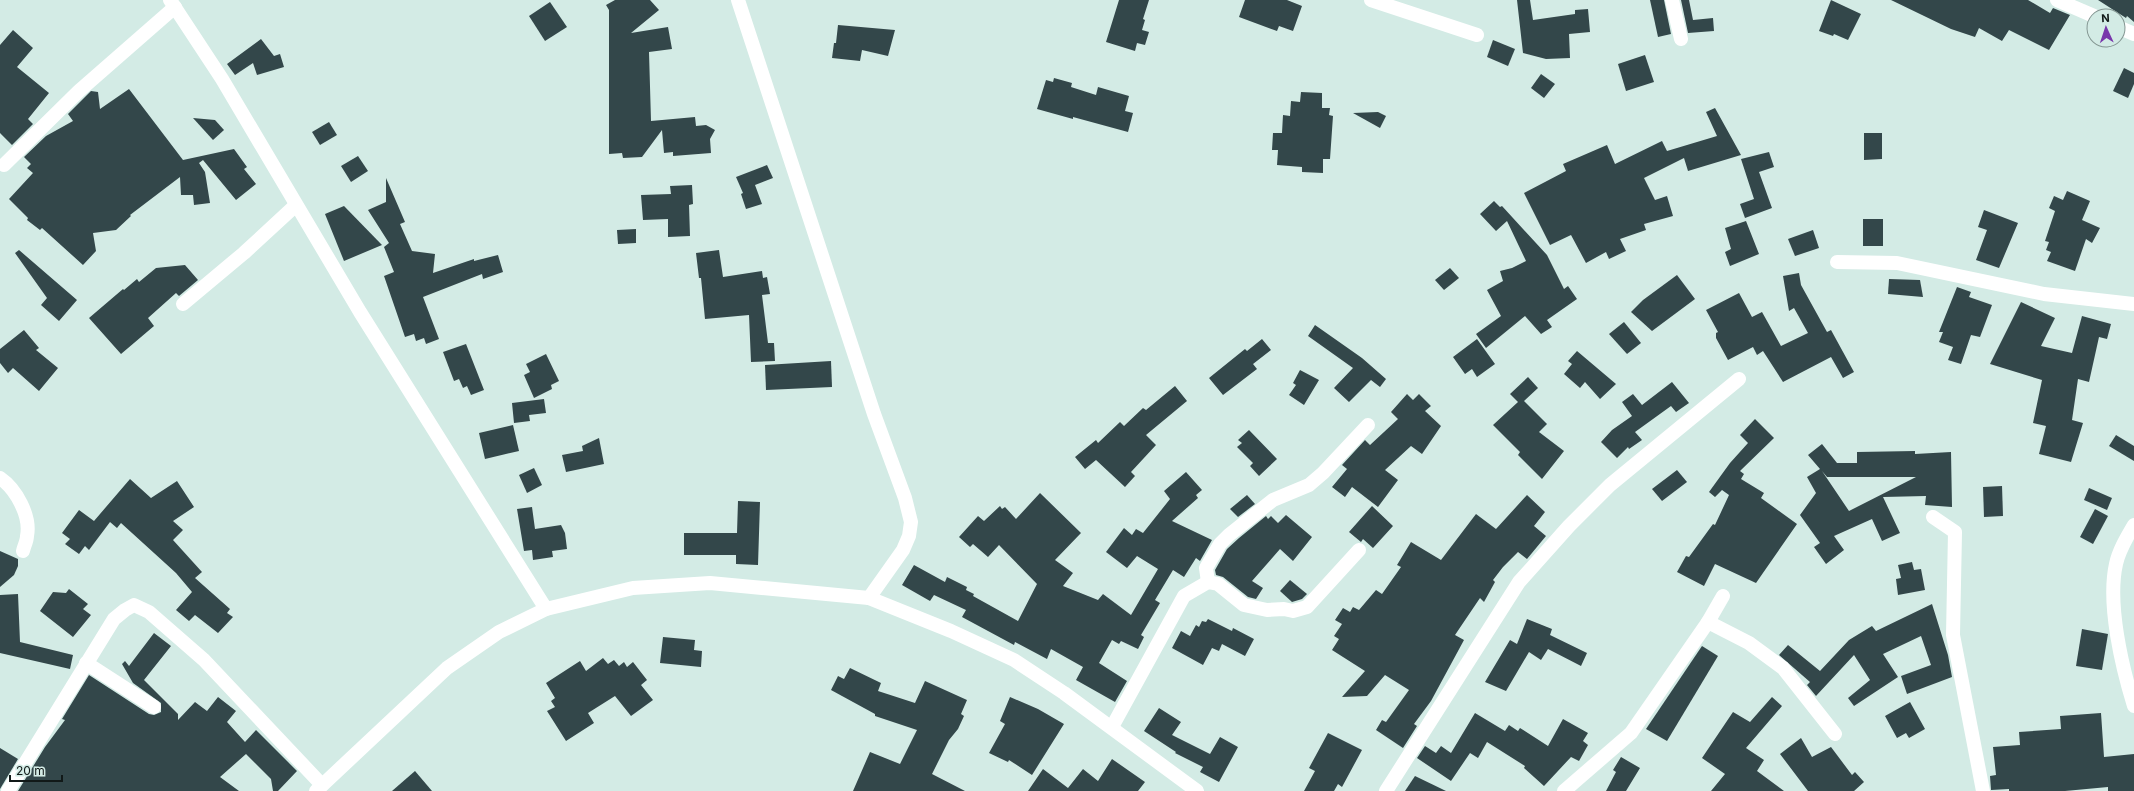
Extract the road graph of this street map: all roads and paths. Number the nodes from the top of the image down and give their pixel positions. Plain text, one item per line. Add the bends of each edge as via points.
1 (738, 0) edge
2 (1372, 0) edge
3 (1672, 0) edge
4 (2057, 0) edge
5 (172, 3) edge
6 (2086, 13) edge
7 (1477, 35) dead end
8 (1681, 39) dead end
9 (4, 165) dead end
10 (296, 205) junction
11 (1836, 262) dead end
12 (183, 304) dead end
13 (2134, 304) edge
14 (1739, 379) dead end
15 (1368, 426) dead end
16 (0, 478) edge
17 (1933, 517) dead end
18 (2134, 525) edge
19 (1359, 550) dead end
20 (23, 551) dead end
21 (1208, 582) junction
22 (1723, 596) dead end
23 (869, 598) junction
24 (546, 609) junction
25 (1708, 622) junction
26 (86, 663) junction
27 (2132, 689) edge
28 (2134, 706) edge
29 (154, 707) dead end
30 (1112, 727) junction
31 (1835, 734) dead end
32 (319, 788) edge
33 (1191, 789) edge
34 (8, 791) edge
35 (1386, 791) edge
36 (1564, 791) edge
37 (1983, 791) edge

1 - 23 street via 776,122 911,522 903,550
2 - 7 street
3 - 8 street
4 - 6 street
5 - 9 street
5 - 10 street via 222,79
10 - 12 street
10 - 24 street
11 - 13 street via 1897,263 2044,294
14 - 35 street via 1610,486 1569,526 1519,582
15 - 21 street via 1309,485 1273,500 1224,540 1206,568
16 - 20 street via 18,499 24,514 28,536
17 - 37 street via 1955,532 1953,635
18 - 27 street via 2116,562 2113,586 2117,627
19 - 21 street via 1307,607 1293,611 1244,606 1218,584
21 - 30 street via 1184,596
22 - 25 street
23 - 24 street via 710,583 633,588
23 - 30 street via 1014,660
24 - 32 street via 500,632 447,668
25 - 31 street via 1750,643 1783,668
25 - 36 street via 1631,733
26 - 29 street
26 - 32 street via 114,619 125,610 134,605 149,612 204,660
26 - 34 street
27 - 28 street
30 - 33 street

